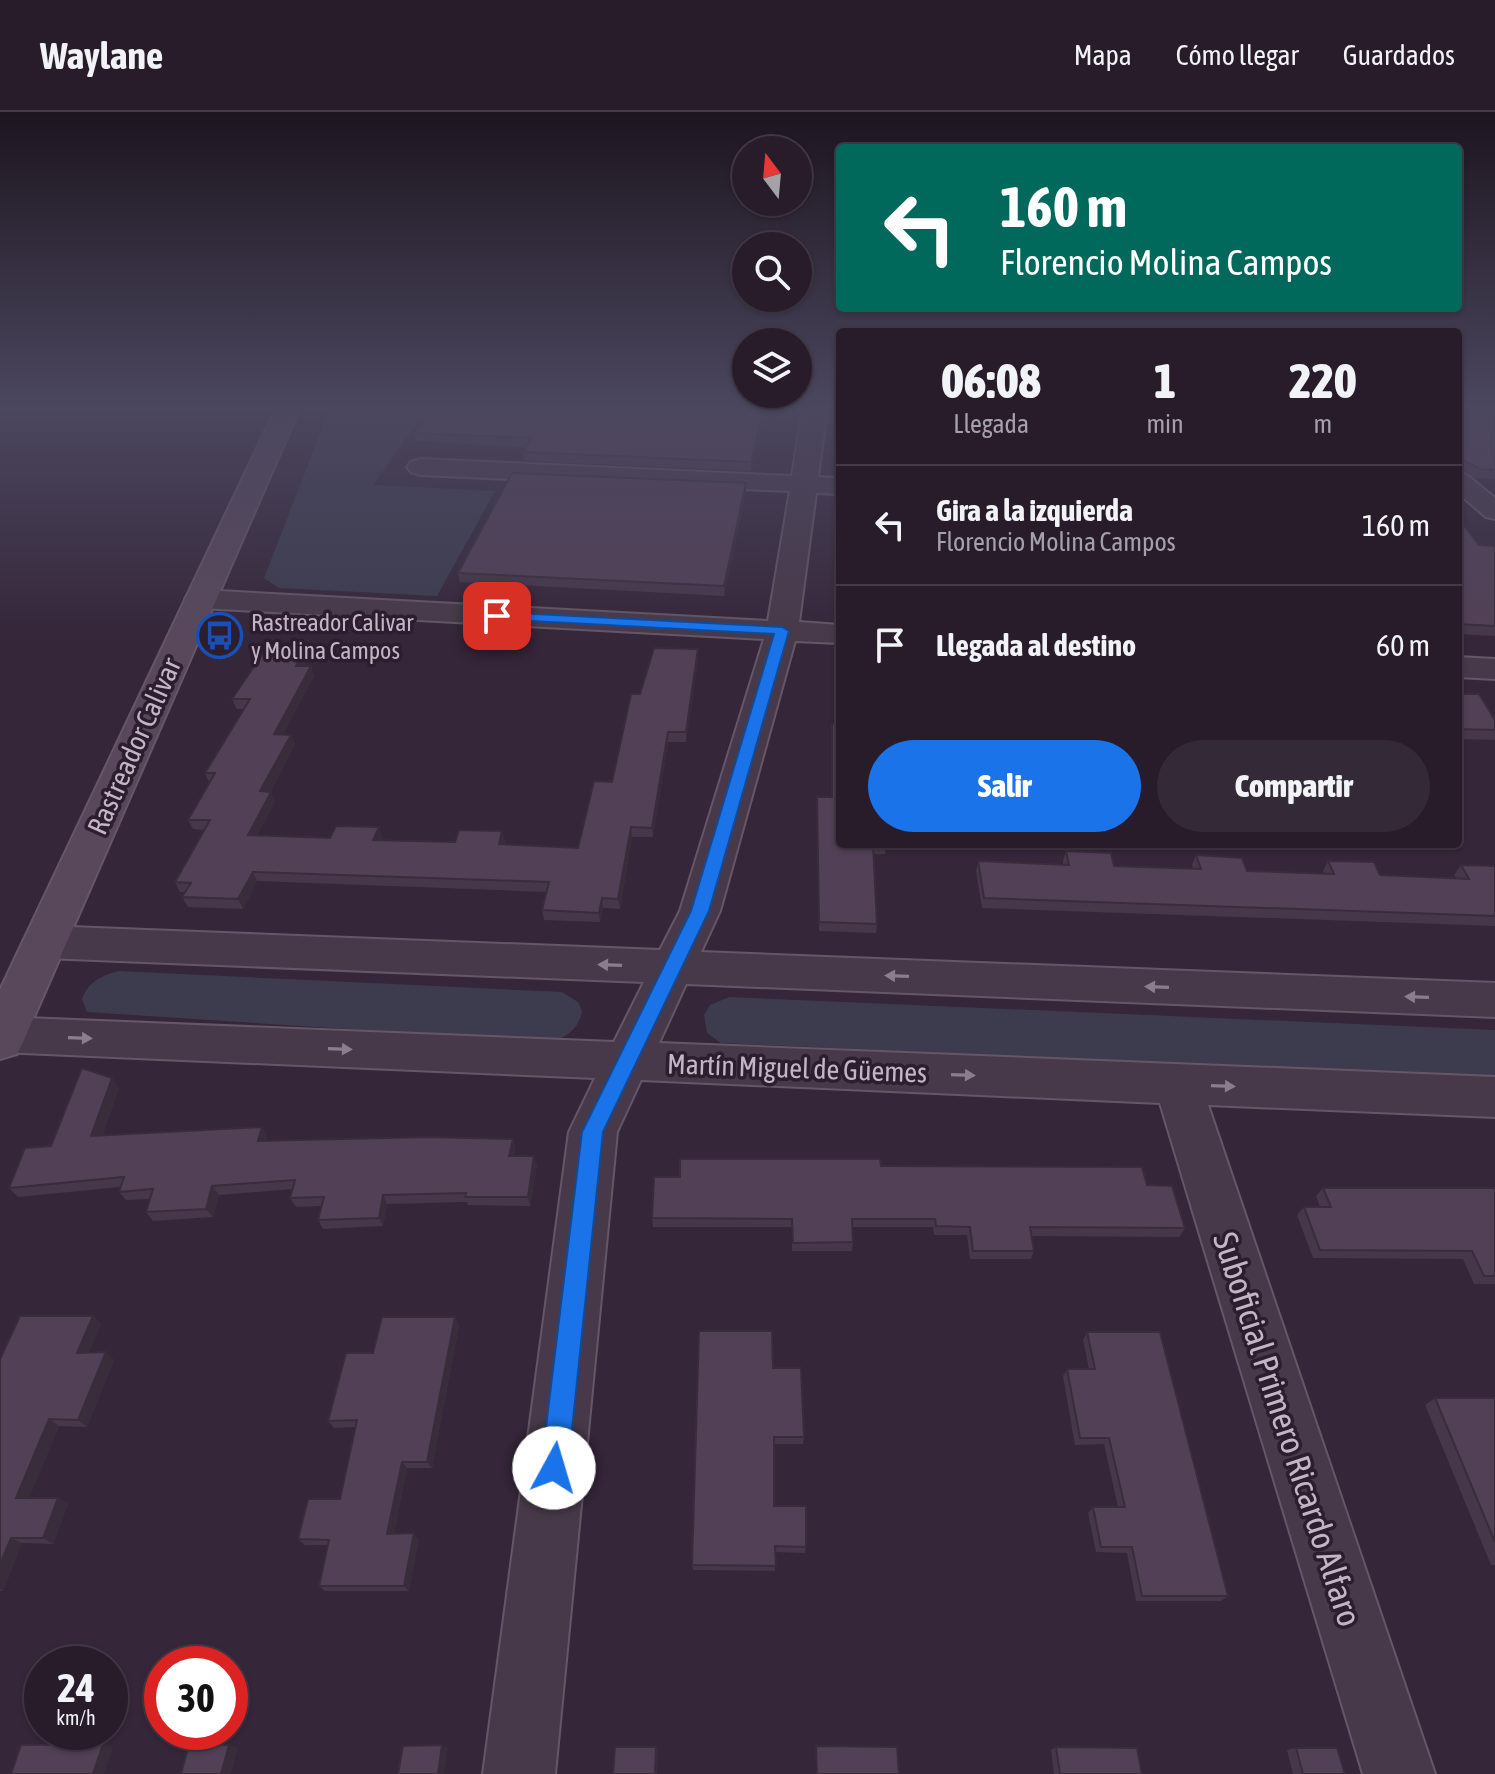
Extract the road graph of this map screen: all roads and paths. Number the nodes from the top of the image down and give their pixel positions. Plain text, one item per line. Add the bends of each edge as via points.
1 (823, 485) edge
2 (252, 486) edge
3 (1464, 486) edge
4 (1462, 513) edge
5 (1495, 513) edge
6 (200, 599) junction
7 (782, 631) junction
8 (836, 634) edge
9 (1462, 667) edge
10 (1495, 669) edge
11 (45, 942) junction
12 (673, 967) junction
13 (1495, 1000) edge
14 (1, 1037) edge
15 (627, 1061) junction
16 (1178, 1084) junction
17 (1495, 1097) edge
18 (519, 1774) edge
19 (1399, 1774) edge

1 - 7 street
2 - 6 main road, Rastreador Calivar
3 - 5 street
4 - 5 street
6 - 7 street
6 - 11 main road, Rastreador Calivar
7 - 8 street
7 - 12 street via 700,911
9 - 10 street
12 -> 11 street
11 - 14 main road, Rastreador Calivar
13 -> 12 street
12 - 15 street
14 -> 15 street, Martín Miguel de Güemes
15 -> 16 street, Martín Miguel de Güemes
15 - 18 street via 593,1132
16 -> 17 street, Martín Miguel de Güemes
16 - 19 street, Suboficial Primero Ricardo Alfaro

